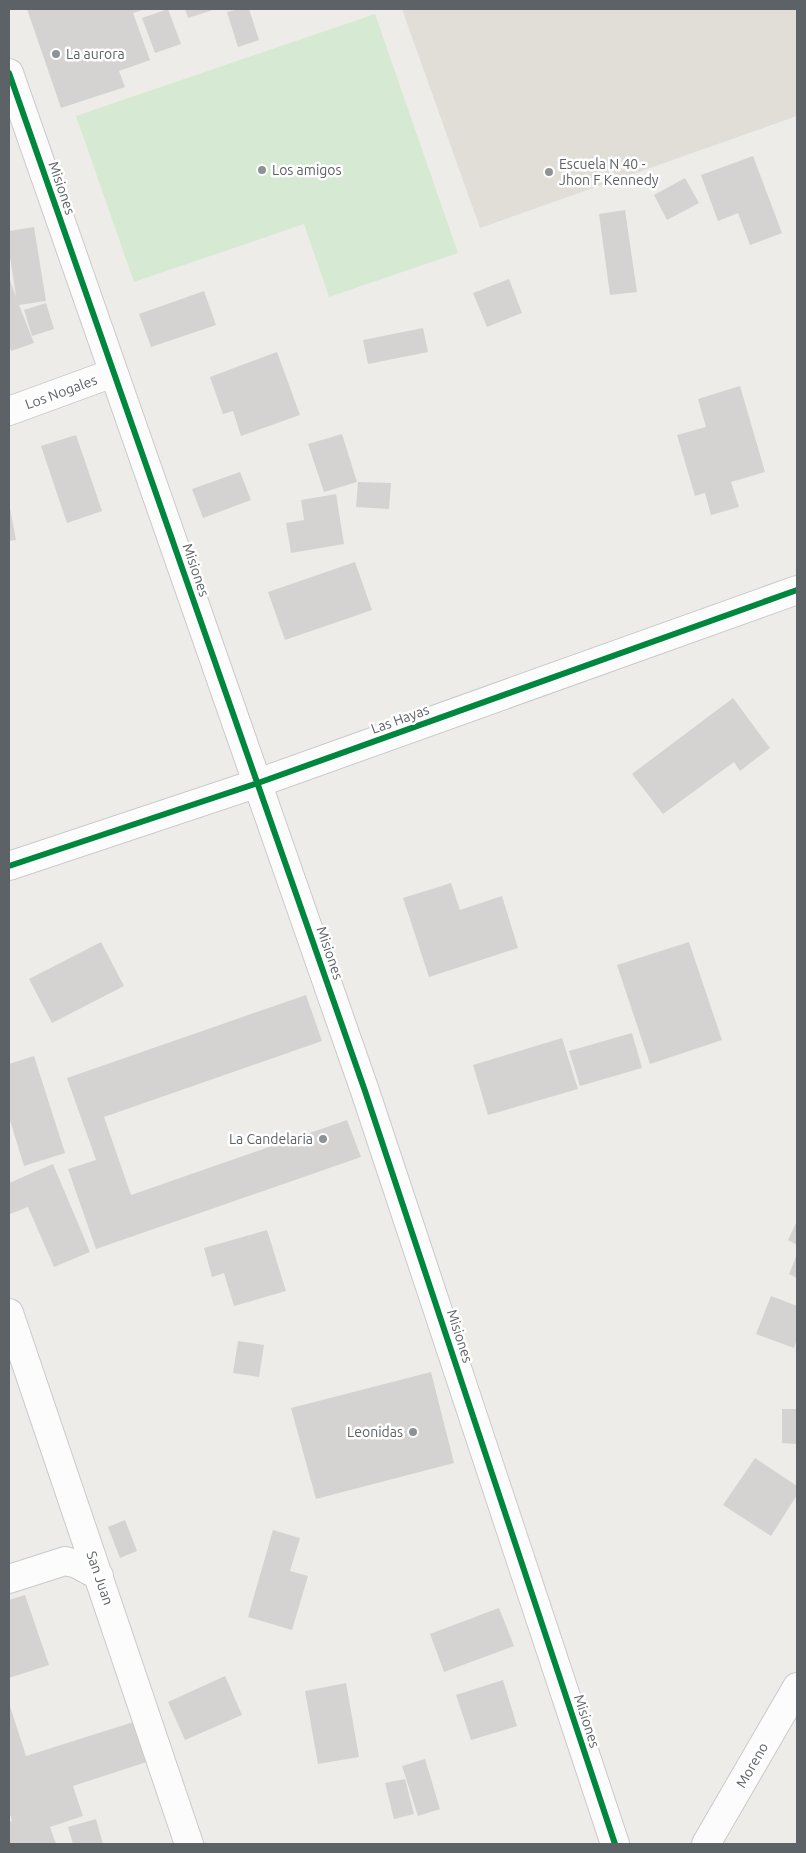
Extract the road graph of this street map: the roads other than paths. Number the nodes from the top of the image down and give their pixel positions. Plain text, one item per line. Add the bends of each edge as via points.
1 (9, 73) edge
2 (113, 373) junction
3 (9, 411) edge
4 (797, 590) edge
5 (258, 783) junction
6 (9, 866) edge
7 (9, 1313) edge
8 (99, 1576) junction
9 (9, 1579) edge
10 (797, 1687) edge
11 (189, 1844) edge
12 (616, 1844) edge
13 (706, 1844) edge

1 - 2 street, Misiones
2 - 3 street, Los Nogales
2 - 5 street, Misiones
4 - 5 street, Las Hayas
5 - 6 street, Las Hayas
5 - 12 street, Misiones via 368,1101
7 - 8 street, San Juan
8 - 9 street via 66,1561
8 - 11 street, San Juan
10 - 13 street, Moreno

